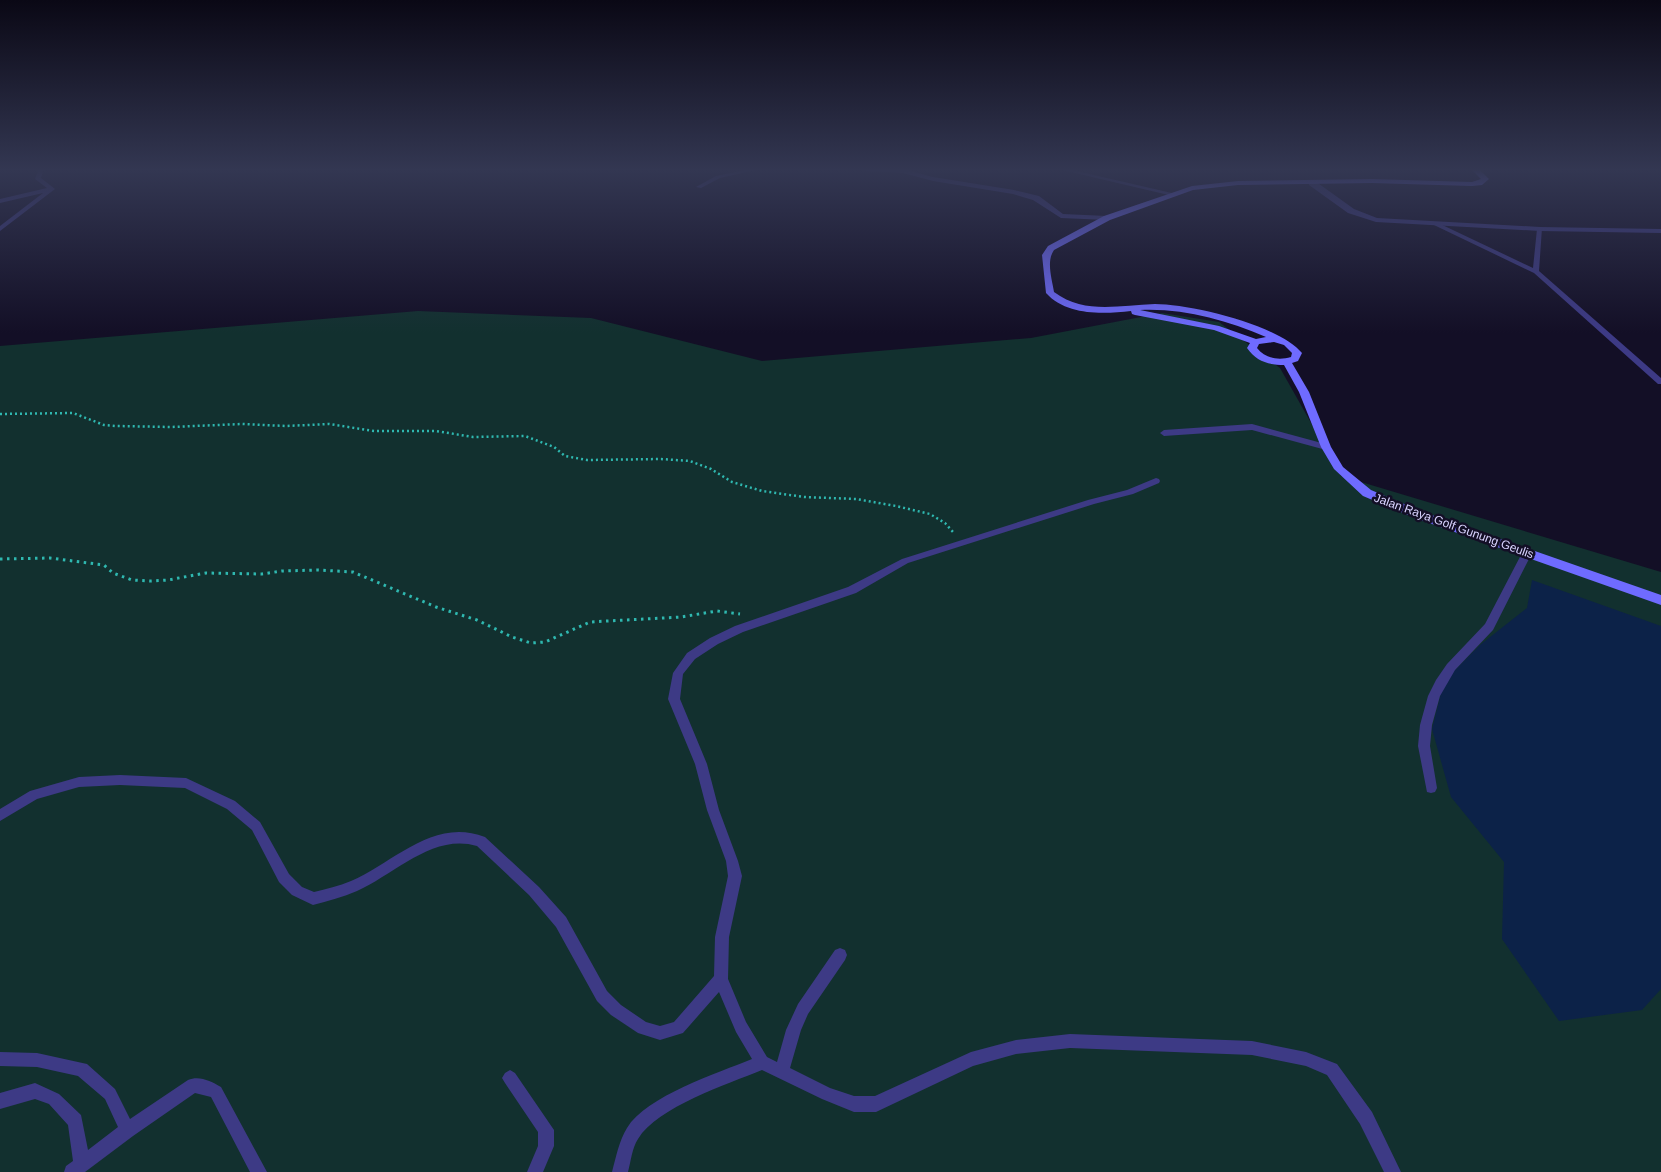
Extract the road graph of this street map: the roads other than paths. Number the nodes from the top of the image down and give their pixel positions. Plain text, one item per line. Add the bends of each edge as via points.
1 (1096, 224) edge
2 (1432, 224) edge
3 (1436, 224) junction
4 (1540, 229) junction
5 (1661, 231) edge
6 (1536, 272) junction
7 (1126, 310) junction
8 (1281, 341) junction
9 (1255, 342) junction
10 (1286, 362) junction
11 (1661, 382) edge
12 (1164, 433) dead end
13 (1326, 447) junction
14 (1156, 481) dead end
15 (1527, 553) junction
16 (1661, 600) edge
17 (1432, 788) dead end
18 (0, 815) edge
19 (840, 955) dead end
20 (721, 979) junction
21 (0, 1059) edge
22 (762, 1062) junction
23 (782, 1070) junction
24 (510, 1078) dead end
25 (0, 1100) edge
26 (127, 1130) junction
27 (77, 1168) edge
28 (259, 1172) edge
29 (535, 1172) edge
30 (620, 1172) edge
31 (1393, 1172) edge

1 - 7 main road via 1051,248 1046,254 1050,293 1065,303 1096,310
2 - 3 street
3 - 4 street
3 - 6 lane
4 - 5 street
4 - 6 lane
6 - 11 lane
7 - 8 main road via 1163,308 1198,312 1234,321
7 - 9 main road via 1216,328
8 - 9 main road via 1266,339
8 - 10 main road via 1297,352 1295,358
9 - 10 main road via 1252,348 1259,356
10 - 13 main road, Jalan Raya Golf Gunung Geulis via 1304,392
12 - 13 lane via 1252,427
13 - 15 main road, Jalan Raya Golf Gunung Geulis via 1344,475 1375,497
14 - 20 lane via 1130,492 905,561 852,590 739,629 691,656 679,670 673,693 701,764 713,810 733,864 734,885 722,937
15 - 16 main road, Jalan Raya Golf Gunung Geulis
15 - 17 lane via 1489,627 1451,667 1434,696 1424,746
18 - 20 lane via 34,795 79,782 186,783 231,805 256,826 284,878 297,891 313,899 354,886 430,843 466,837 481,841 534,891 561,922 602,996 643,1028 660,1033 678,1028
19 - 23 lane via 798,1017
20 - 22 lane via 741,1027
21 - 26 lane via 37,1060 82,1069 110,1094
22 - 23 lane
22 - 30 lane via 659,1109 636,1128 626,1147
23 - 31 lane via 854,1104 876,1104 971,1059 1016,1047 1070,1041 1252,1048 1306,1059 1332,1069 1366,1118
24 - 29 lane via 546,1130 546,1146
25 - 27 lane via 35,1091 54,1099 75,1121
26 - 27 lane
26 - 28 lane via 193,1085 206,1087 216,1092

